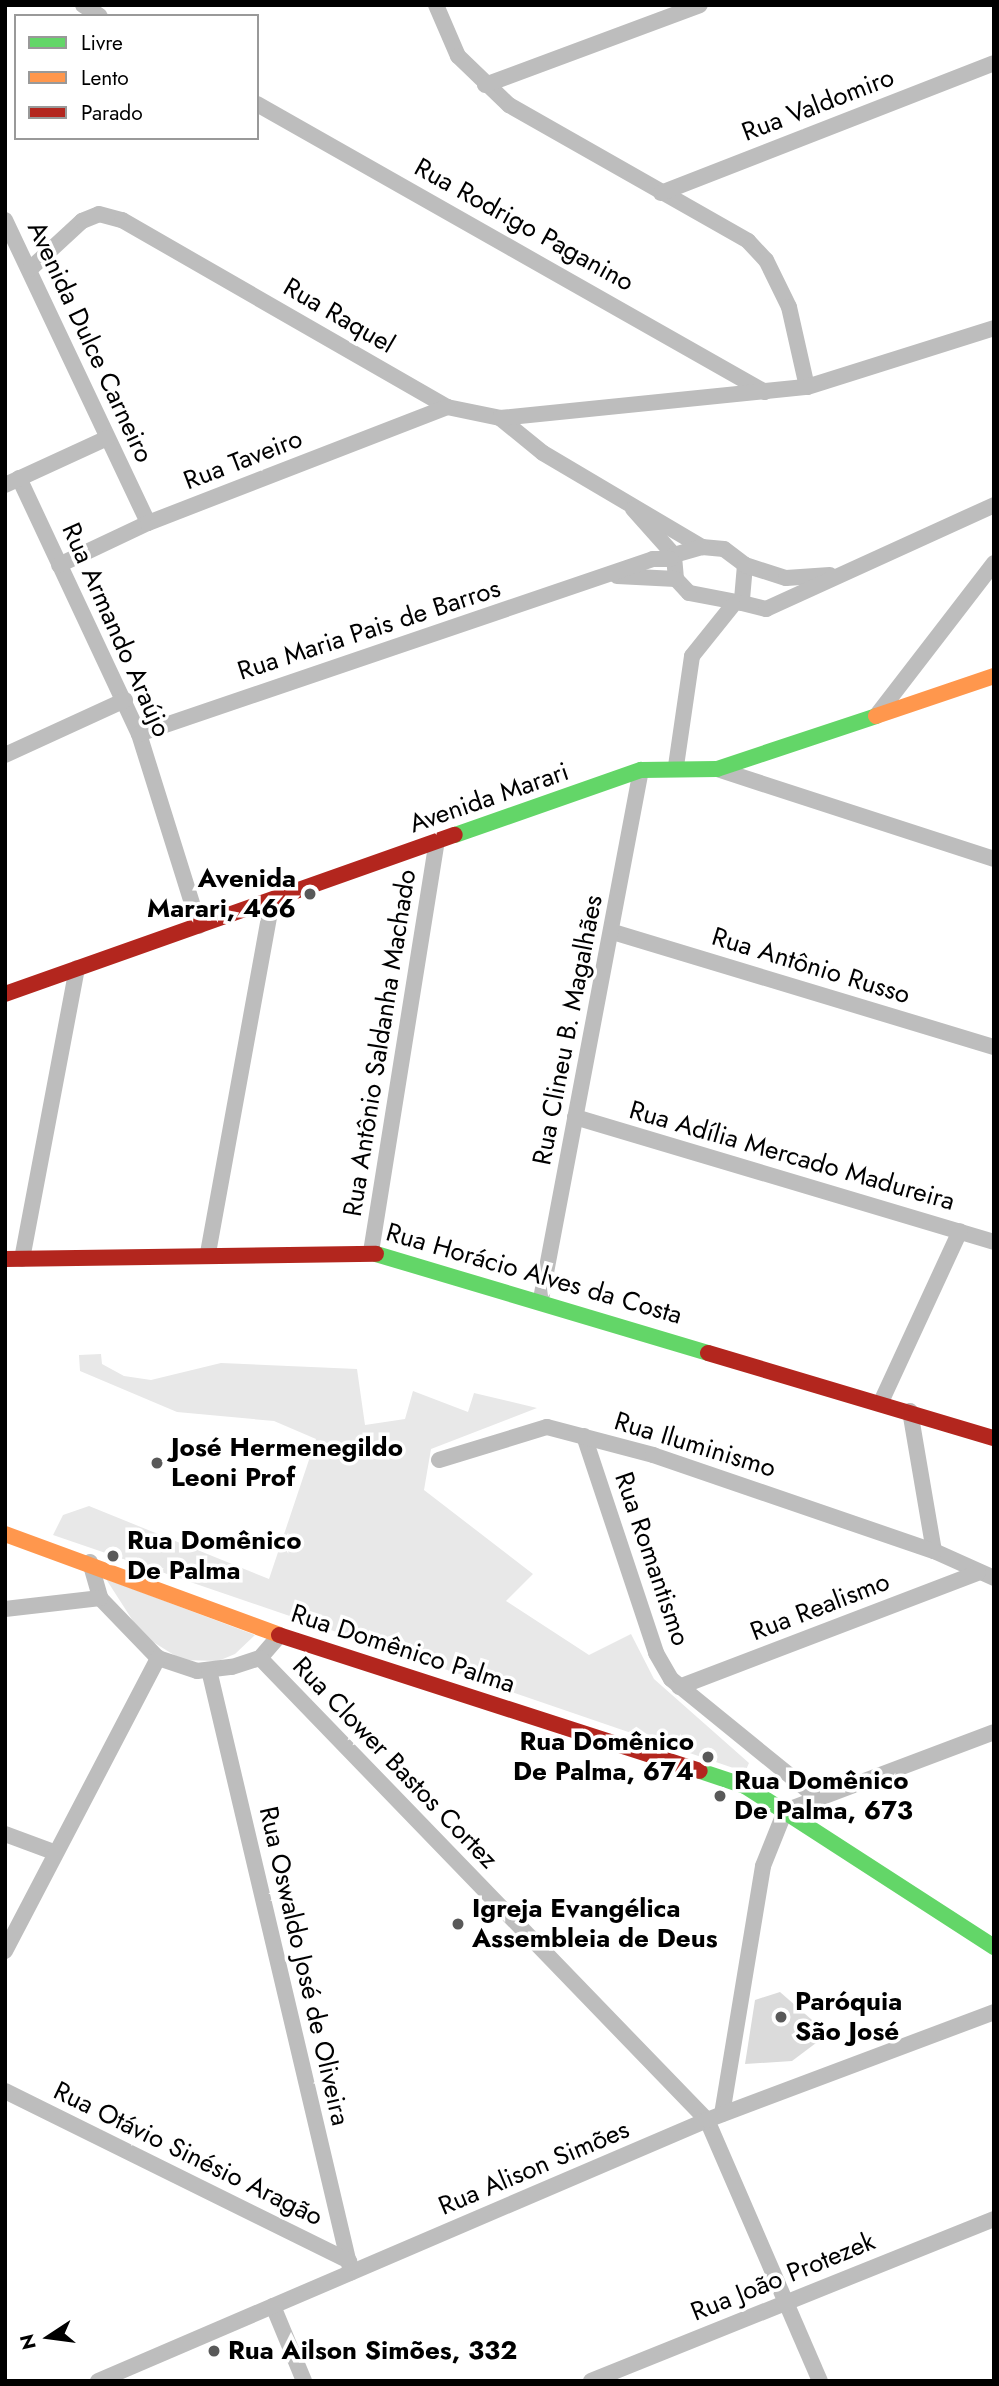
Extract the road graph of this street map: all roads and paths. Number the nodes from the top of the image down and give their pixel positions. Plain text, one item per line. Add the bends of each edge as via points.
1 (436, 5) edge
2 (700, 5) edge
3 (994, 63) edge
4 (485, 85) junction
5 (259, 105) edge
6 (661, 193) junction
7 (5, 219) edge
8 (30, 269) junction
9 (994, 328) edge
10 (807, 387) junction
11 (765, 392) junction
12 (447, 407) junction
13 (500, 418) junction
14 (107, 438) junction
15 (12, 481) edge
16 (629, 505) junction
17 (994, 505) edge
18 (148, 523) junction
19 (702, 547) junction
20 (672, 557) junction
21 (994, 563) edge
22 (59, 565) junction
23 (745, 565) junction
24 (839, 575) junction
25 (614, 576) junction
26 (676, 579) junction
27 (737, 604) junction
28 (994, 676) edge
29 (125, 700) junction
30 (873, 720) junction
31 (139, 734) junction
32 (5, 755) edge
33 (676, 766) junction
34 (717, 769) junction
35 (641, 770) junction
36 (437, 842) junction
37 (994, 859) edge
38 (272, 900) junction
39 (199, 926) junction
40 (613, 932) junction
41 (77, 968) junction
42 (5, 994) edge
43 (994, 1047) edge
44 (575, 1117) junction
45 (960, 1231) junction
46 (994, 1242) edge
47 (371, 1252) junction
48 (208, 1253) junction
49 (14, 1259) edge
50 (541, 1299) junction
51 (881, 1402) junction
52 (910, 1411) junction
53 (584, 1436) junction
54 (994, 1438) edge
55 (439, 1460) dead end
56 (5, 1534) edge
57 (934, 1551) junction
58 (90, 1562) junction
59 (986, 1575) edge
60 (100, 1598) junction
61 (5, 1609) edge
62 (280, 1635) junction
63 (158, 1658) junction
64 (260, 1658) junction
65 (209, 1670) junction
66 (679, 1687) junction
67 (994, 1732) edge
68 (816, 1797) junction
69 (785, 1811) junction
70 (5, 1834) edge
71 (56, 1853) junction
72 (994, 1947) edge
73 (5, 1951) edge
74 (994, 2012) edge
75 (5, 2091) edge
76 (715, 2117) junction
77 (994, 2219) edge
78 (350, 2266) junction
79 (786, 2302) junction
80 (273, 2306) junction
81 (98, 2381) edge
82 (304, 2381) edge
83 (591, 2381) edge
84 (820, 2381) edge

1 - 4 street via 458,56
2 - 4 street
3 - 6 street, Rua Valdomiro
4 - 6 street via 558,136
5 - 11 street, Rua Rodrigo Paganino
6 - 10 street via 748,242 766,260 789,307
7 - 8 street, Avenida Dulce Carneiro
8 - 12 street, Rua Raquel via 82,221 99,214 122,220
8 - 14 street, Avenida Dulce Carneiro
9 - 10 street
10 - 11 street
11 - 13 street
12 - 13 street, Rua Raquel
12 - 18 street, Rua Taveiro
13 - 16 street, Rua Raquel via 543,453
14 - 15 street
14 - 18 street, Avenida Dulce Carneiro
15 - 22 street, Rua Armando Araújo
16 - 19 street, Rua Raquel
16 - 20 street, Rua Raquel
17 - 24 street
18 - 22 street, Rua Taveiro
19 - 20 street, Rua Maria Pais de Barros
19 - 23 street, Rua Raquel via 724,549
20 - 25 street, Rua Maria Pais de Barros via 653,559
20 - 26 street
21 - 30 street
22 - 29 street, Rua Armando Araújo
23 - 24 street via 786,578
23 - 27 street
24 - 27 street via 766,609
25 - 26 street, Rua Maria Pais de Barros
25 - 31 street, Rua Maria Pais de Barros
26 - 27 street via 689,593
27 - 33 street via 692,656
28 - 30 street, Avenida Marari
29 - 31 street, Rua Armando Araújo
29 - 32 street
30 - 34 street, Avenida Marari
31 - 39 street, Rua Armando Araújo
33 - 34 street, Avenida Marari
33 - 35 street, Avenida Marari
34 - 37 street
35 - 36 street, Avenida Marari
35 - 40 street, Rua Clineu B. Magalhães
36 - 38 street, Avenida Marari
36 - 47 street, Rua Antônio Saldanha Machado
38 - 39 street, Avenida Marari
38 - 48 street
39 - 41 street, Avenida Marari
40 - 43 street, Rua Antônio Russo
40 - 44 street, Rua Clineu B. Magalhães
41 - 42 street, Avenida Marari
41 - 49 street
44 - 45 street, Rua Adília Mercado Madureira
44 - 50 street, Rua Clineu B. Magalhães
45 - 46 street, Rua Adília Mercado Madureira
45 - 51 street
47 - 48 street, Rua Horácio Alves da Costa
47 - 50 street, Rua Horácio Alves da Costa
48 - 49 street, Rua Horácio Alves da Costa
50 - 51 street, Rua Horácio Alves da Costa
51 - 52 street, Rua Horácio Alves da Costa
52 - 54 street, Rua Horácio Alves da Costa
52 - 57 street
53 - 55 street, Rua Iluminismo via 534,1427
53 - 57 street, Rua Iluminismo
53 - 66 street, Rua Romantismo via 656,1653
56 - 58 street, Rua Domênico Palma
57 - 59 street, Rua Iluminismo
58 - 60 street
58 - 62 street, Rua Domênico Palma
59 - 66 street, Rua Realismo
60 - 61 street
60 - 63 street
62 - 64 street
62 - 69 street, Rua Domênico Palma via 745,1786
63 - 65 street
63 - 71 street
64 - 65 street
64 - 76 street, Rua Clower Bastos Cortez
65 - 78 street, Rua Oswaldo José de Oliveira
66 - 68 street, Rua Romantismo
67 - 68 street
68 - 69 street
69 - 72 street
69 - 76 street via 764,1866
70 - 71 street
71 - 73 street
74 - 76 street, Rua Alison Simões
75 - 78 street, Rua Otávio Sinésio Aragão
76 - 78 street, Rua Alison Simões
76 - 79 street, Rua Clower Bastos Cortez
77 - 79 street, Rua João Protezek
78 - 80 street, Rua Alison Simões
79 - 83 street, Rua João Protezek
79 - 84 street, Rua Clower Bastos Cortez
80 - 81 street, Rua Alison Simões
80 - 82 street

